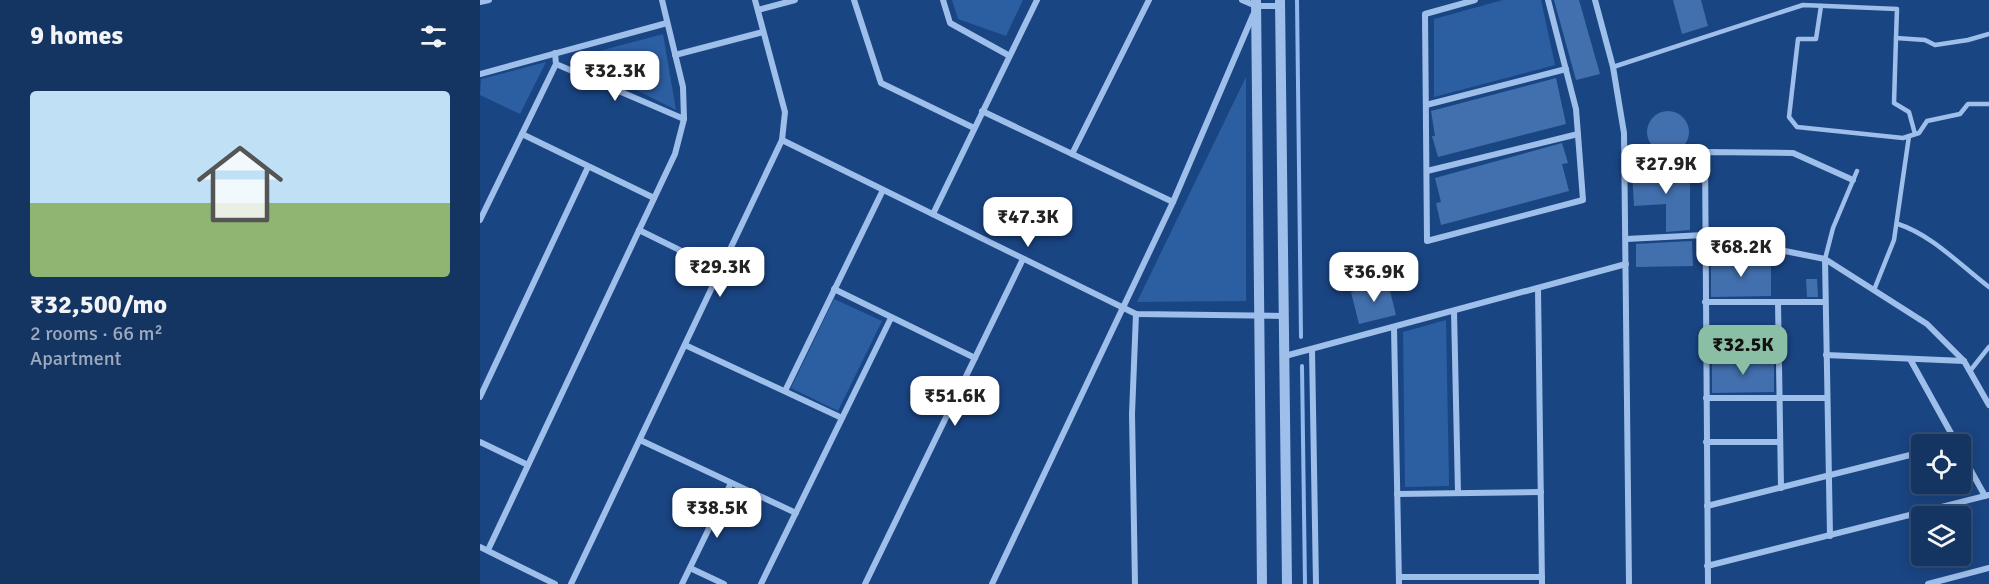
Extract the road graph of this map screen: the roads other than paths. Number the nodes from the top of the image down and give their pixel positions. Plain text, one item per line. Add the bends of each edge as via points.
1 (489, 0) edge
2 (662, 0) edge
3 (755, 0) edge
4 (795, 0) edge
5 (854, 0) edge
6 (943, 0) edge
7 (1037, 0) edge
8 (1149, 0) edge
9 (1242, 0) edge
10 (1475, 0) edge
11 (1548, 0) edge
12 (1595, 0) edge
13 (1899, 0) edge
14 (480, 2) edge
15 (1256, 3) edge
16 (1281, 3) edge
17 (1821, 6) junction
18 (1898, 9) junction
19 (758, 10) junction
20 (667, 23) junction
21 (764, 32) junction
22 (1989, 34) edge
23 (1896, 38) junction
24 (555, 53) junction
25 (675, 55) junction
26 (1008, 55) junction
27 (556, 64) junction
28 (1613, 67) junction
29 (1566, 69) junction
30 (480, 74) edge
31 (1989, 104) edge
32 (1426, 105) junction
33 (982, 111) junction
34 (684, 119) junction
35 (974, 128) junction
36 (522, 134) junction
37 (1578, 134) junction
38 (1912, 135) junction
39 (782, 140) junction
40 (1705, 152) junction
41 (1072, 154) junction
42 (1625, 166) junction
43 (588, 167) junction
44 (1427, 171) junction
45 (1857, 171) dead end
46 (1853, 180) junction
47 (883, 189) junction
48 (654, 198) junction
49 (1173, 202) junction
50 (933, 214) junction
51 (480, 220) edge
52 (1898, 224) junction
53 (639, 230) junction
54 (1704, 235) junction
55 (1626, 239) junction
56 (1023, 259) junction
57 (1825, 259) junction
58 (1626, 264) junction
59 (720, 270) junction
60 (1989, 287) edge
61 (1538, 288) junction
62 (834, 289) junction
63 (1874, 290) junction
64 (1705, 302) junction
65 (1778, 302) junction
66 (1825, 302) junction
67 (1123, 307) junction
68 (1454, 311) junction
69 (1137, 314) junction
70 (1258, 316) junction
71 (1284, 316) junction
72 (891, 318) junction
73 (1394, 327) junction
74 (685, 345) junction
75 (1989, 347) edge
76 (1312, 350) junction
77 (1779, 354) junction
78 (1706, 355) junction
79 (1826, 355) junction
80 (1285, 356) junction
81 (975, 358) junction
82 (1910, 359) junction
83 (1964, 361) junction
84 (1970, 371) junction
85 (785, 391) junction
86 (480, 397) edge
87 (1706, 398) junction
88 (1780, 398) junction
89 (1827, 398) junction
90 (1989, 405) edge
91 (842, 418) junction
92 (1950, 434) edge
93 (639, 440) junction
94 (480, 442) edge
95 (1706, 442) junction
96 (1780, 442) junction
97 (1911, 455) edge
98 (528, 465) junction
99 (1971, 469) edge
100 (1828, 476) junction
101 (731, 483) junction
102 (1781, 488) junction
103 (1541, 492) junction
104 (1458, 493) junction
105 (1397, 494) junction
106 (1987, 496) edge
107 (1707, 506) junction
108 (796, 513) junction
109 (1830, 536) junction
110 (480, 547) edge
111 (488, 550) junction
112 (1707, 566) junction
113 (690, 568) junction
114 (1989, 568) edge
115 (1399, 580) edge
116 (1542, 580) edge
117 (555, 584) edge
118 (571, 584) edge
119 (682, 584) edge
120 (724, 584) edge
121 (761, 584) edge
122 (865, 584) edge
123 (992, 584) edge
124 (1135, 584) edge
125 (1262, 584) edge
126 (1287, 584) edge
127 (1316, 584) edge
128 (1629, 584) edge
129 (1708, 584) edge
130 (1928, 584) edge

1 - 14 street
2 - 20 street
3 - 19 street
4 - 19 street
5 - 35 street via 881,83
6 - 26 street via 950,23
7 - 26 street
8 - 41 street
9 - 15 street
10 - 32 street via 1425,14
11 - 29 street
12 - 28 street
13 - 18 lane
15 - 16 street
15 - 49 street via 1247,33
15 - 70 street
16 - 71 street
17 - 18 lane
17 - 28 lane via 1803,5
17 - 38 lane via 1816,39 1798,39 1789,117 1797,127 1903,138
18 - 23 lane
19 - 21 street
20 - 24 street
20 - 25 street
21 - 25 street
21 - 39 street via 785,112
22 - 23 lane via 1935,45 1925,40
23 - 38 lane via 1894,103 1909,112
24 - 27 street
24 - 30 street
25 - 34 street via 683,87
26 - 33 street
27 - 34 street
27 - 36 street
28 - 42 street
29 - 32 street
29 - 37 street
31 - 38 lane via 1968,104 1960,114 1927,121 1919,133
32 - 44 street
33 - 35 street
33 - 41 street
34 - 48 street via 675,154
35 - 50 street
36 - 43 street
36 - 51 street
37 - 44 street
37 - 44 street via 1583,200 1427,241
38 - 52 lane
39 - 47 street
39 - 59 street
40 - 42 street
40 - 46 street via 1793,153
40 - 54 street
41 - 49 street
42 - 55 street
43 - 48 street
43 - 86 street
45 - 46 lane
46 - 57 lane
47 - 50 street
47 - 62 street
48 - 53 street
49 - 67 street
50 - 56 street
52 - 60 lane via 1913,229
52 - 63 lane
53 - 59 street
53 - 98 street
54 - 55 street
54 - 57 street
54 - 64 street
55 - 58 street
56 - 67 street
56 - 81 street
57 - 63 street
57 - 66 street
58 - 61 street
58 - 128 street
59 - 74 street
61 - 68 street
61 - 103 street
62 - 72 street
62 - 85 street
63 - 83 street via 1927,324
64 - 65 street
64 - 78 street
65 - 66 street
65 - 77 street
66 - 79 street
67 - 69 street
67 - 123 street
68 - 73 street
68 - 104 street
69 - 70 street
69 - 124 street via 1132,414
70 - 71 street
70 - 125 street
71 - 80 street
72 - 81 street
72 - 91 street
73 - 76 street
73 - 105 street
74 - 85 street
74 - 93 street
75 - 84 lane
76 - 80 street
76 - 127 street
77 - 78 street
77 - 88 street
78 - 87 street
79 - 82 street
79 - 89 street
80 - 126 street
81 - 122 street
82 - 83 street
82 - 92 street
83 - 84 street
84 - 90 street
85 - 91 street
87 - 88 street
87 - 95 street
88 - 89 street
88 - 96 street
89 - 100 street
91 - 108 street
93 - 101 street
93 - 118 street
94 - 98 street
95 - 96 street
95 - 107 street
96 - 102 street
97 - 100 street
98 - 111 street
99 - 106 street
100 - 102 street
100 - 109 street
101 - 108 street
101 - 113 street
102 - 107 street
103 - 104 street
103 - 116 street
104 - 105 street
105 - 115 street
106 - 109 street
107 - 112 street
108 - 121 street
109 - 112 street
110 - 111 street
111 - 117 street
112 - 129 street
113 - 119 street
113 - 120 street
114 - 130 street
115 - 116 street

